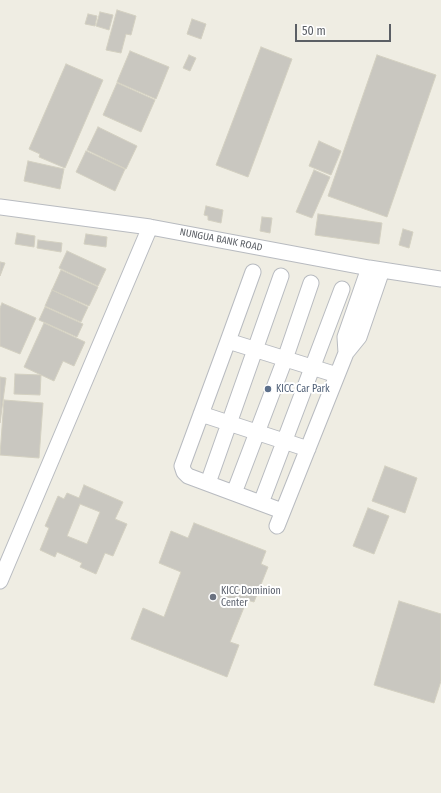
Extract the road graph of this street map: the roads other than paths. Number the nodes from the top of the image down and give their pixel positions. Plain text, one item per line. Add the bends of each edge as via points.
1 (0, 207) edge
2 (150, 227) junction
3 (376, 269) junction
4 (253, 272) dead end
5 (281, 276) dead end
6 (441, 279) edge
7 (311, 283) dead end
8 (342, 289) dead end
9 (228, 341) junction
10 (255, 350) junction
11 (285, 359) junction
12 (312, 368) junction
13 (337, 376) junction
14 (201, 414) junction
15 (229, 423) junction
16 (257, 432) junction
17 (284, 441) junction
18 (308, 449) junction
19 (208, 483) junction
20 (234, 493) junction
21 (262, 503) junction
22 (282, 512) junction
23 (277, 526) dead end
24 (0, 581) edge

1 - 2 street, NUNGUA BANK ROAD
2 - 3 street, NUNGUA BANK ROAD
2 - 24 street
3 - 6 street, NUNGUA BANK ROAD
3 - 13 street via 345,338 346,353
4 - 9 street
5 - 10 street
7 - 11 street
8 - 12 street
9 - 10 street
9 - 14 street
10 - 11 street
10 - 15 street
11 - 12 street
11 - 16 street
12 - 13 street
12 - 17 street
13 - 18 street
14 - 15 street
14 - 19 street via 182,466 188,476
15 - 16 street
15 - 19 street
16 - 17 street
16 - 20 street
17 - 18 street
17 - 21 street
18 - 22 street
19 - 20 street
20 - 21 street
21 - 22 street
22 - 23 street

